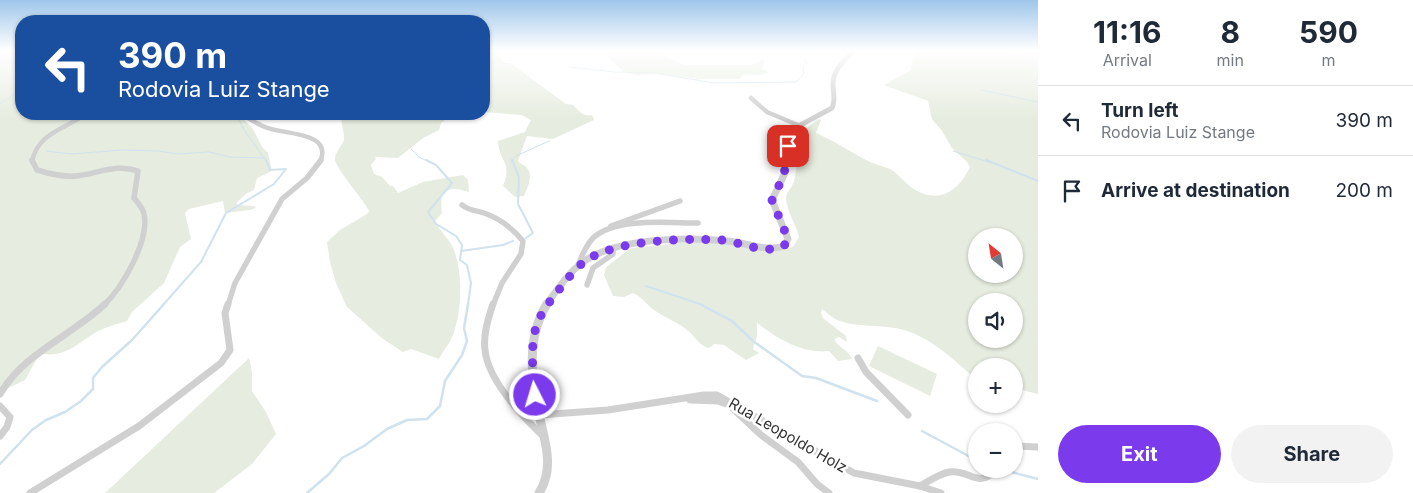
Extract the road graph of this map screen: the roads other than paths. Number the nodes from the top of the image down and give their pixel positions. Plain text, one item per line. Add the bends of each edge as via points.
1 (835, 74) edge
2 (751, 98) dead end
3 (76, 120) edge
4 (251, 120) edge
5 (798, 125) junction
6 (680, 201) dead end
7 (462, 205) dead end
8 (698, 222) dead end
9 (606, 231) junction
10 (613, 250) junction
11 (578, 268) junction
12 (587, 285) dead end
13 (858, 358) dead end
14 (0, 394) edge
15 (674, 400) junction
16 (0, 406) edge
17 (539, 415) junction
18 (908, 415) dead end
19 (0, 436) edge
20 (544, 437) junction
21 (1023, 446) edge
22 (1038, 447) edge
23 (968, 475) edge
24 (976, 478) edge
25 (990, 478) edge
26 (920, 486) junction
27 (30, 493) edge
28 (539, 493) edge
29 (829, 493) edge
30 (941, 493) edge

1 - 5 street via 832,108
2 - 5 street via 767,112
3 - 14 street via 40,141 34,148 32,162 37,170 66,176 83,176 118,168 138,171 134,198 143,210 145,220 140,246 122,284 103,307 16,372
4 - 27 street via 265,128 310,136 322,145 324,153 307,178 282,200 235,282 225,313 230,344 226,357 139,426
5 - 10 street via 792,134 784,175 772,200 788,239 784,246 769,249 732,241 685,240 645,242
6 - 9 street via 625,220
7 - 20 street via 486,214 523,241 522,252 505,276 494,302 485,351 518,411
8 - 9 street via 628,225
9 - 11 street via 593,238
10 - 11 street via 591,257
10 - 12 street via 613,254 592,268
11 - 17 street via 555,294 536,326 533,374
13 - 18 street via 866,372
15 - 17 street, Rua Leopoldo Holz via 608,410
15 - 26 street, Rua Leopoldo Holz via 704,395 728,399 854,473
15 - 29 street via 718,401 728,405 798,462
16 - 19 street via 10,417
17 - 20 street
20 - 28 street via 548,472
21 - 22 street
23 - 26 street via 948,472
24 - 25 street via 984,481
26 - 30 street, Rua Leopoldo Holz

